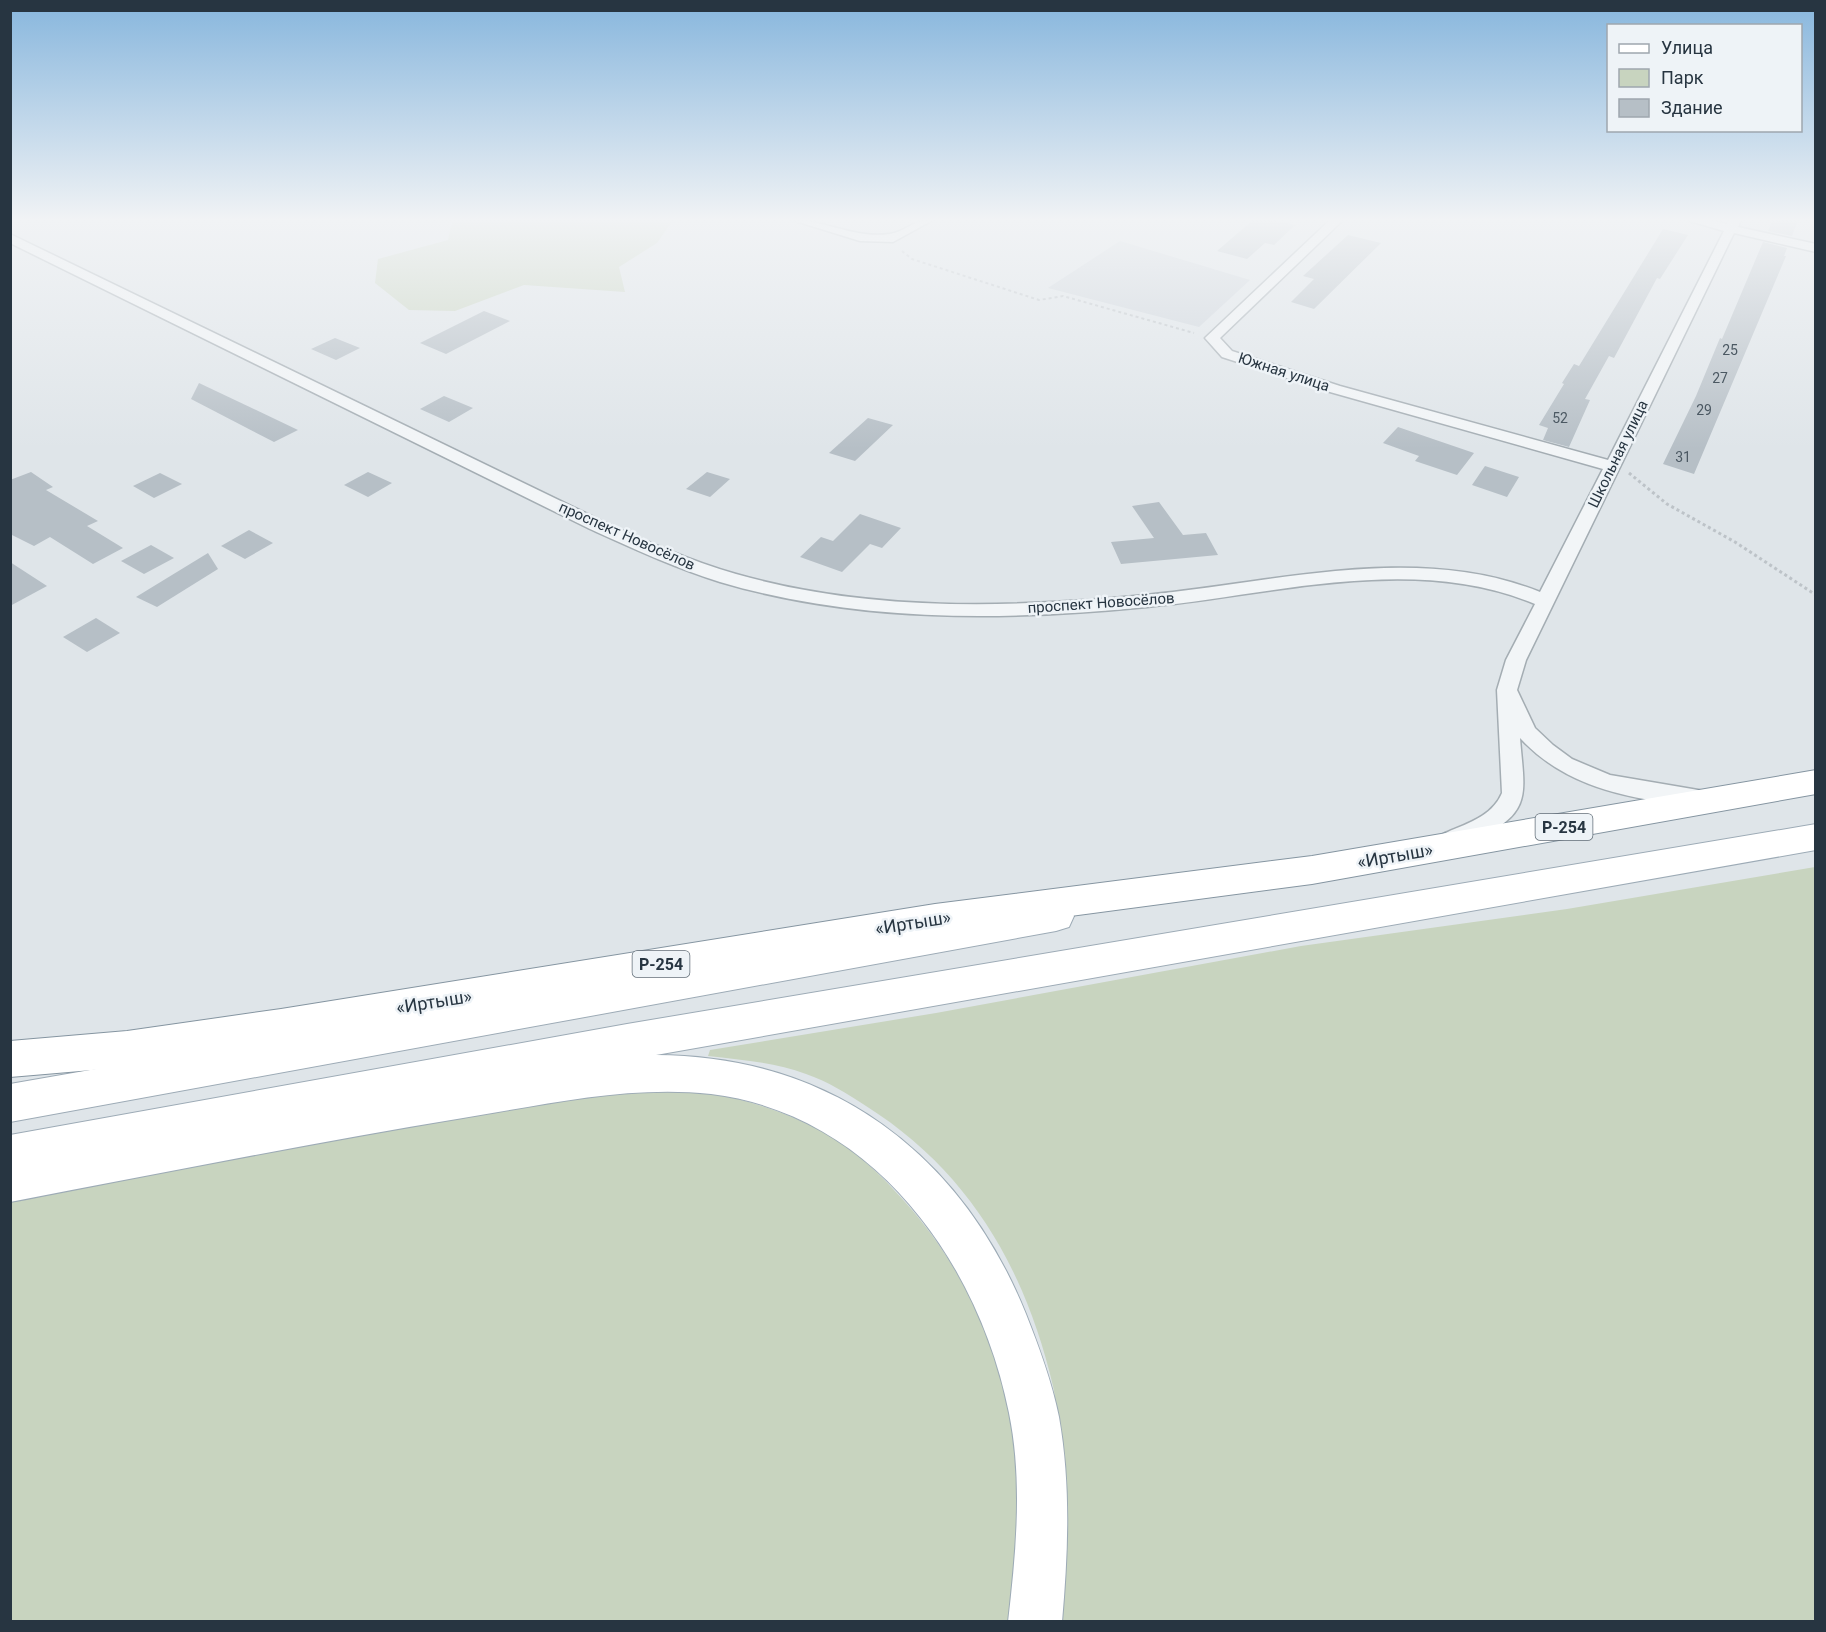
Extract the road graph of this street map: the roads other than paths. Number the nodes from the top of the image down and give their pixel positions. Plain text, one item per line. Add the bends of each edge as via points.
1 (129, 296) edge
2 (1256, 296) edge
3 (1696, 296) edge
4 (1611, 466) junction
5 (1547, 602) junction
6 (1507, 690) junction
7 (1815, 783) edge
8 (1714, 800) junction
9 (1815, 837) edge
10 (1425, 851) junction
11 (1312, 870) junction
12 (10, 1059) edge
13 (10, 1103) edge
14 (10, 1156) edge
15 (10, 1181) edge
16 (1035, 1622) edge

1 - 5 street, проспект Новосёлов via 627,539 696,568 745,583 853,603 992,610 1148,602 1314,581 1407,576 1502,585
2 - 4 street, Южная улица via 1212,338 1227,354 1335,389
3 - 4 street, Школьная улица
4 - 5 street, Школьная улица
5 - 6 street, Школьная улица via 1516,660
6 - 8 street via 1526,731 1541,748 1569,767 1601,782 1635,791
6 - 10 street via 1513,793 1506,810 1491,822
7 - 8 main road, «Иртыш» / Р-254
8 - 10 main road, «Иртыш» / Р-254
9 - 14 main road via 638,1040
10 - 11 main road, «Иртыш» / Р-254
11 - 12 main road, «Иртыш» / Р-254 via 935,919 281,1027 127,1049
11 - 13 main road
15 - 16 main road via 368,1113 611,1076 663,1072 715,1076 790,1094 825,1109 897,1159 931,1192 989,1280 1017,1347 1034,1416 1042,1497 1041,1572

